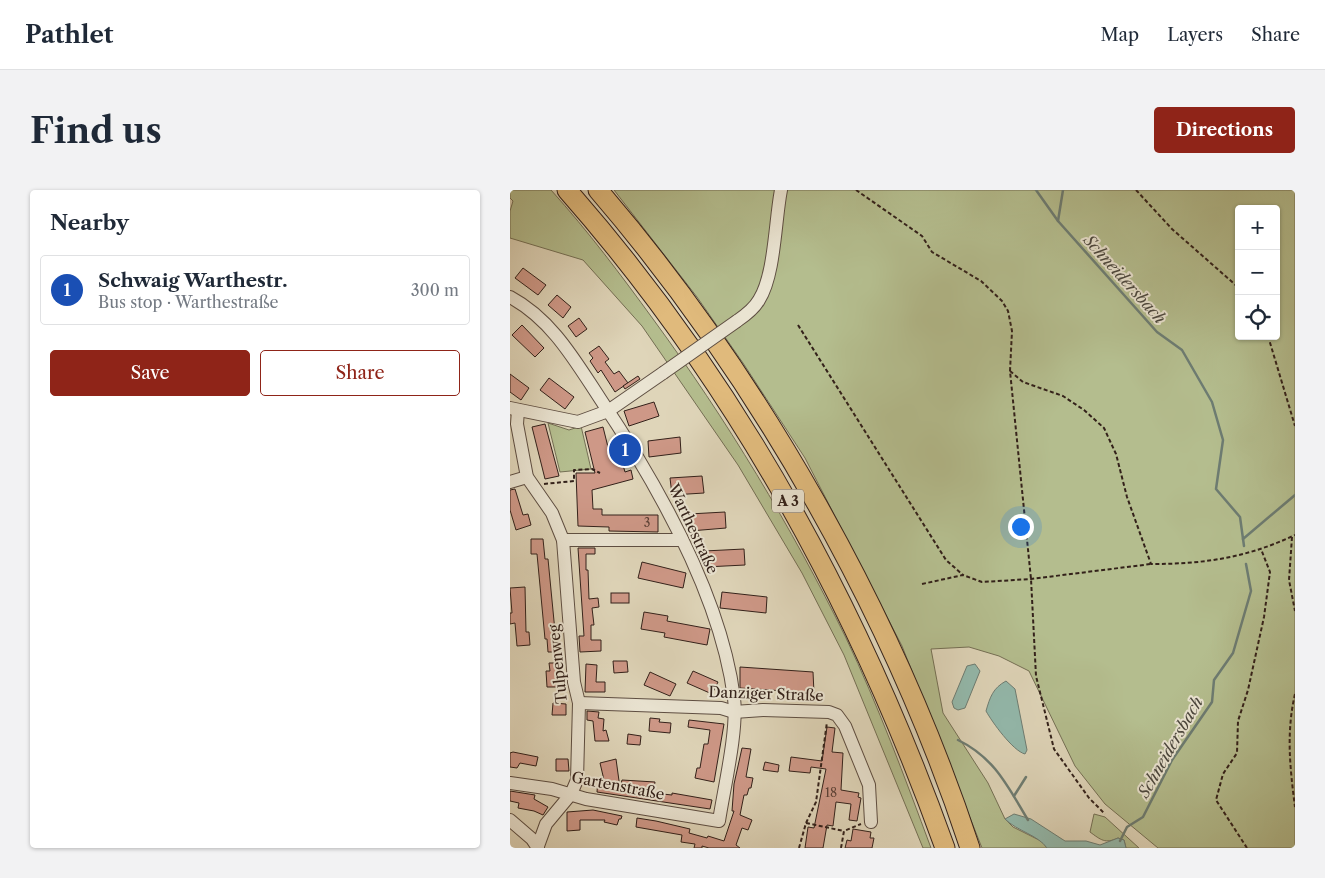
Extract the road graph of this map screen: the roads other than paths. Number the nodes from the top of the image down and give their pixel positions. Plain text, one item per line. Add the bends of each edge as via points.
1 (567, 190) edge
2 (598, 190) edge
3 (781, 190) edge
4 (510, 297) edge
5 (514, 409) edge
6 (608, 411) junction
7 (530, 481) junction
8 (510, 482) edge
9 (563, 540) junction
10 (682, 540) junction
11 (579, 703) junction
12 (734, 712) junction
13 (510, 783) edge
14 (571, 794) junction
15 (510, 820) edge
16 (719, 821) joint
17 (871, 822) road end
18 (538, 847) edge
19 (945, 848) edge
20 (970, 848) edge

1 - 19 highway, A 3 via 600,227 669,317 778,482 868,655 916,768
2 - 20 highway, A 3 via 656,261 722,352 811,496 871,608 908,689
3 - 6 street, bridge via 768,280 756,305
4 - 6 street, Warthestraße via 527,306 546,323
5 - 6 street via 578,422
5 - 7 street, Tulpenweg
6 - 10 street, Warthestraße via 652,481
7 - 8 street
7 - 9 street, Tulpenweg via 552,513
9 - 10 street
9 - 11 street, Tulpenweg via 574,682
10 - 12 street, Warthestraße via 721,642 730,674
11 - 12 street, Danziger Straße via 721,708
11 - 14 street, Tulpenweg via 577,780
12 - 16 street, Warthestraße
12 - 17 street, Danziger Straße via 763,710 837,715 845,726 869,784
13 - 14 street, Gartenstraße
14 - 16 street, Gartenstraße
14 - 18 street, Tulpenweg via 546,824
15 - 18 street

